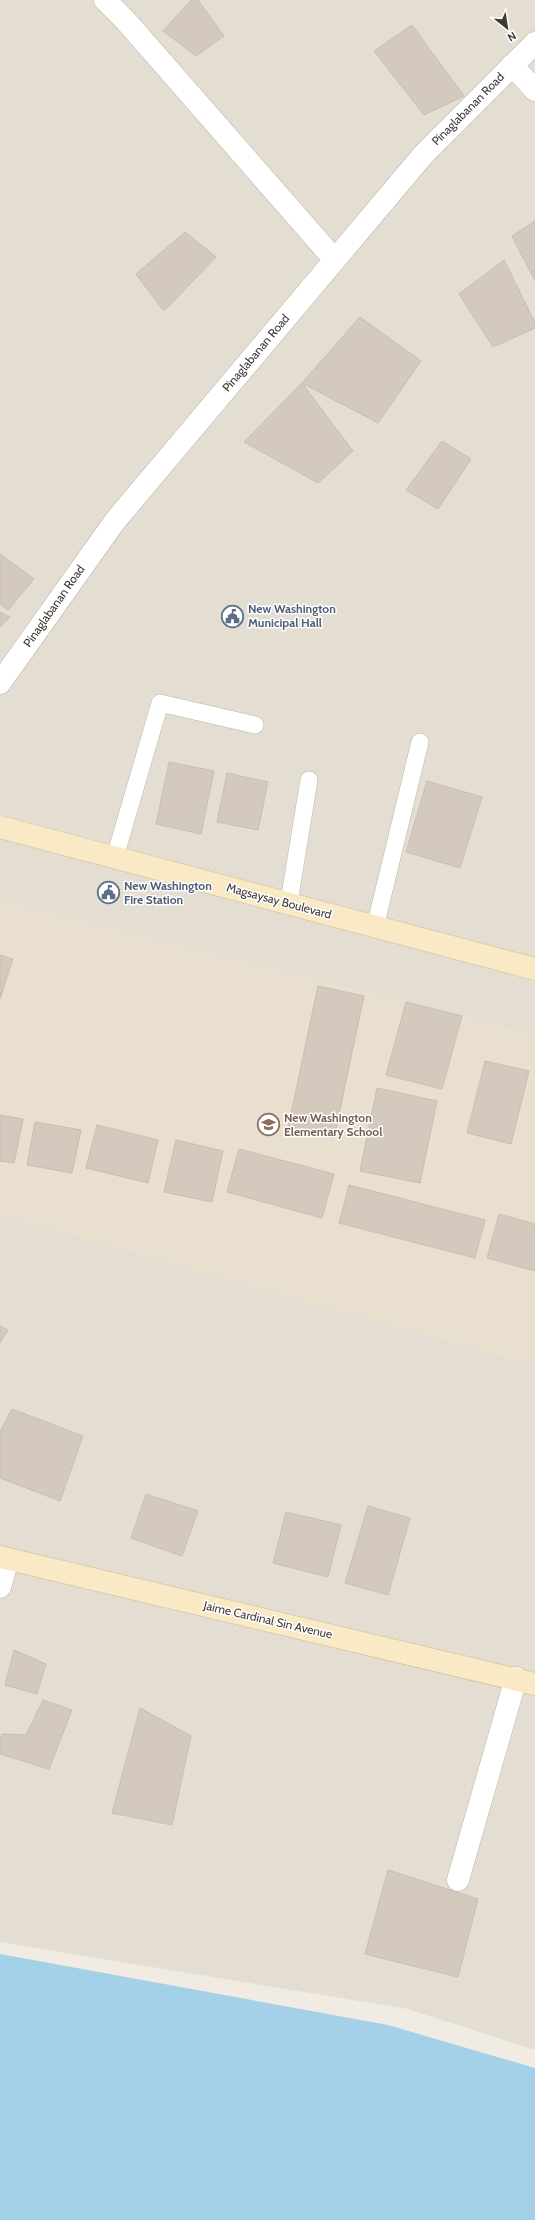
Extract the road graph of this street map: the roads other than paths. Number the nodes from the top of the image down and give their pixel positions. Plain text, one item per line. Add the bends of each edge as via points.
1 (105, 0) edge
2 (535, 43) edge
3 (512, 65) junction
4 (535, 90) edge
5 (334, 259) junction
6 (0, 683) edge
7 (255, 725) dead end
8 (420, 742) dead end
9 (309, 780) dead end
10 (0, 827) edge
11 (115, 857) junction
12 (289, 902) junction
13 (375, 927) junction
14 (535, 969) edge
15 (4, 1558) edge
16 (0, 1587) edge
17 (526, 1681) edge
18 (458, 1880) dead end

1 - 5 street
2 - 3 street, Pinaglabanan Road
3 - 4 street
3 - 5 street, Pinaglabanan Road via 423,154
5 - 6 street, Pinaglabanan Road via 114,521
7 - 11 lane via 160,703
8 - 13 lane
9 - 12 lane
10 - 11 main road, Magsaysay Boulevard
11 - 12 main road, Magsaysay Boulevard
12 - 13 main road, Magsaysay Boulevard
13 - 14 main road, Magsaysay Boulevard
15 - 16 street
15 - 17 main road, Jaime Cardinal Sin Avenue
17 - 18 street

